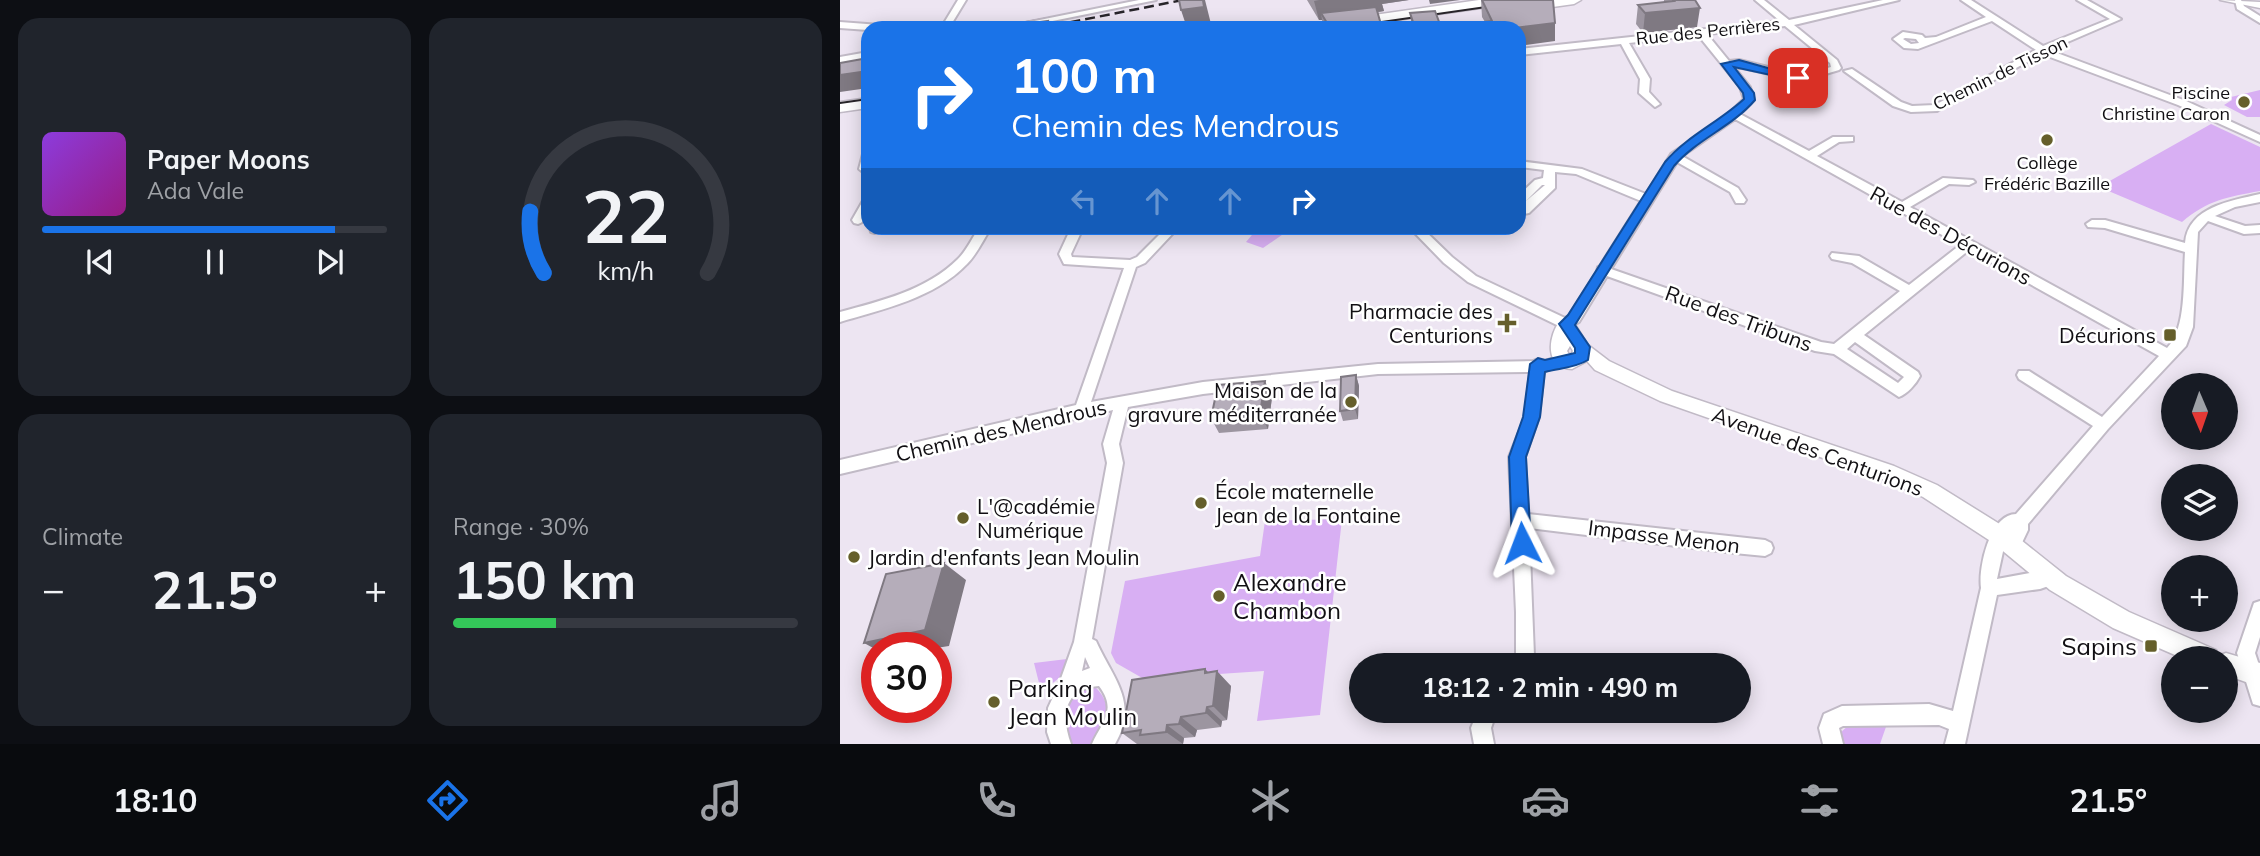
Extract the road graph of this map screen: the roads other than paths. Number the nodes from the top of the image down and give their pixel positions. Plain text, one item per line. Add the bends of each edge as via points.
1 (962, 0) edge
2 (1152, 0) edge
3 (1508, 0) edge
4 (1574, 0) edge
5 (1759, 0) edge
6 (1895, 0) edge
7 (1965, 0) edge
8 (2081, 0) edge
9 (2225, 0) edge
10 (2238, 2) junction
11 (2260, 5) edge
12 (1992, 18) junction
13 (2260, 20) edge
14 (949, 21) edge
15 (1041, 21) edge
16 (1360, 21) edge
17 (1430, 21) edge
18 (1789, 23) junction
19 (840, 24) edge
20 (861, 26) edge
21 (1701, 33) junction
22 (1623, 40) junction
23 (1924, 41) dead end
24 (2042, 50) junction
25 (1526, 51) edge
26 (861, 56) edge
27 (840, 60) edge
28 (1726, 64) junction
29 (1849, 71) dead end
30 (861, 93) edge
31 (840, 96) edge
32 (861, 104) edge
33 (1654, 104) dead end
34 (840, 107) edge
35 (1733, 114) junction
36 (1849, 139) dead end
37 (2260, 139) edge
38 (1675, 156) junction
39 (1809, 156) junction
40 (1526, 165) edge
41 (1550, 167) junction
42 (1548, 181) junction
43 (1969, 182) dead end
44 (1526, 194) edge
45 (2260, 198) edge
46 (1647, 199) junction
47 (1740, 200) dead end
48 (1902, 207) junction
49 (1526, 209) edge
50 (861, 215) edge
51 (2205, 216) junction
52 (858, 220) dead end
53 (2092, 224) dead end
54 (2260, 229) edge
55 (980, 235) edge
56 (1074, 235) edge
57 (1165, 235) edge
58 (1423, 235) edge
59 (1968, 244) junction
60 (2190, 249) junction
61 (1836, 256) dead end
62 (1131, 264) junction
63 (1602, 270) junction
64 (1908, 290) junction
65 (840, 317) edge
66 (1566, 324) junction
67 (1854, 335) junction
68 (1837, 349) junction
69 (1570, 352) junction
70 (2169, 355) junction
71 (1538, 364) junction
72 (2024, 374) dead end
73 (1122, 403) junction
74 (1081, 410) junction
75 (2103, 425) junction
76 (840, 467) edge
77 (1521, 520) junction
78 (2006, 540) junction
79 (1765, 548) dead end
80 (2051, 578) junction
81 (1990, 587) junction
82 (2260, 610) edge
83 (1082, 645) junction
84 (2181, 646) edge
85 (1525, 653) edge
86 (2238, 668) edge
87 (2255, 674) edge
88 (1103, 677) junction
89 (1068, 687) junction
90 (2260, 697) edge
91 (1483, 723) edge
92 (1959, 723) junction
93 (1061, 744) edge
94 (1102, 744) edge
95 (1484, 744) edge
96 (1833, 744) edge
97 (1955, 744) edge

1 - 14 street
2 - 15 street
3 - 16 main road
4 - 17 main road
5 - 18 street
6 - 18 street, Rue des Perrières
7 - 12 street
8 - 24 street, Chemin de Tisson via 2117,19
9 - 10 street
10 - 11 street
10 - 13 street
12 - 23 street
12 - 24 street
18 - 21 street, Rue des Perrières
18 - 28 street via 1836,68 1802,78
19 - 20 street
21 - 22 street, Rue des Perrières
21 - 28 street
22 - 25 street, Rue des Perrières
22 - 33 street via 1645,79 1644,93
24 - 29 street, Chemin de Tisson via 1937,108 1897,104
24 - 37 street via 2182,103
26 - 27 street
28 - 35 street via 1749,96
30 - 31 main road
32 - 34 main road
35 - 38 street
35 - 39 street, Rue des Décurions
36 - 39 street via 1838,139
38 - 46 street
38 - 47 street via 1734,190
39 - 48 street, Rue des Décurions
40 - 41 street
41 - 42 street
41 - 46 street via 1578,171
42 - 44 street via 1539,182
42 - 49 street via 1551,186
43 - 48 street via 1947,180
45 - 51 street via 2224,206
46 - 63 street
48 - 59 street, Rue des Décurions
50 - 52 street
51 - 54 street via 2244,230
51 - 60 street via 2192,231
53 - 60 street
55 - 65 street via 963,261 939,280
56 - 62 street via 1065,254 1068,261
57 - 62 street
58 - 66 street via 1455,266
59 - 64 street, Rue des Tribuns
59 - 70 street, Rue des Décurions
60 - 70 street via 2186,327 2181,342
61 - 64 street via 1855,259
62 - 74 street
63 - 66 street via 1574,319
63 - 68 street, Rue des Tribuns via 1819,347
64 - 67 street, Rue des Tribuns
66 - 69 street via 1562,330
67 - 68 street, Rue des Tribuns
67 - 68 street via 1913,376 1899,391
69 - 71 street, Chemin des Mendrous via 1545,366
69 - 78 street, Avenue des Centurions via 1666,396 1908,480 1954,504
70 - 75 street
71 - 73 street, Chemin des Mendrous via 1378,369 1203,388
71 - 77 street via 1532,417 1517,457
72 - 75 street
73 - 74 street, Chemin des Mendrous
73 - 83 street via 1111,444 1115,463
74 - 76 street, Chemin des Mendrous
75 - 78 street via 2020,522 2020,530
77 - 79 street, Impasse Menon
77 - 85 street
78 - 80 street, Avenue des Centurions
78 - 81 street via 1988,576
80 - 81 street via 2043,583
80 - 84 street, Avenue des Centurions via 2121,620
81 - 92 street
82 - 87 street via 2246,653
83 - 88 street via 1090,647
83 - 89 street
86 - 87 street
87 - 90 street
88 - 89 street via 1083,679
88 - 94 street via 1116,701 1116,715 1114,729
89 - 93 street via 1058,699 1055,714
91 - 95 street
92 - 96 street via 1929,714 1842,716 1829,728
92 - 97 street

